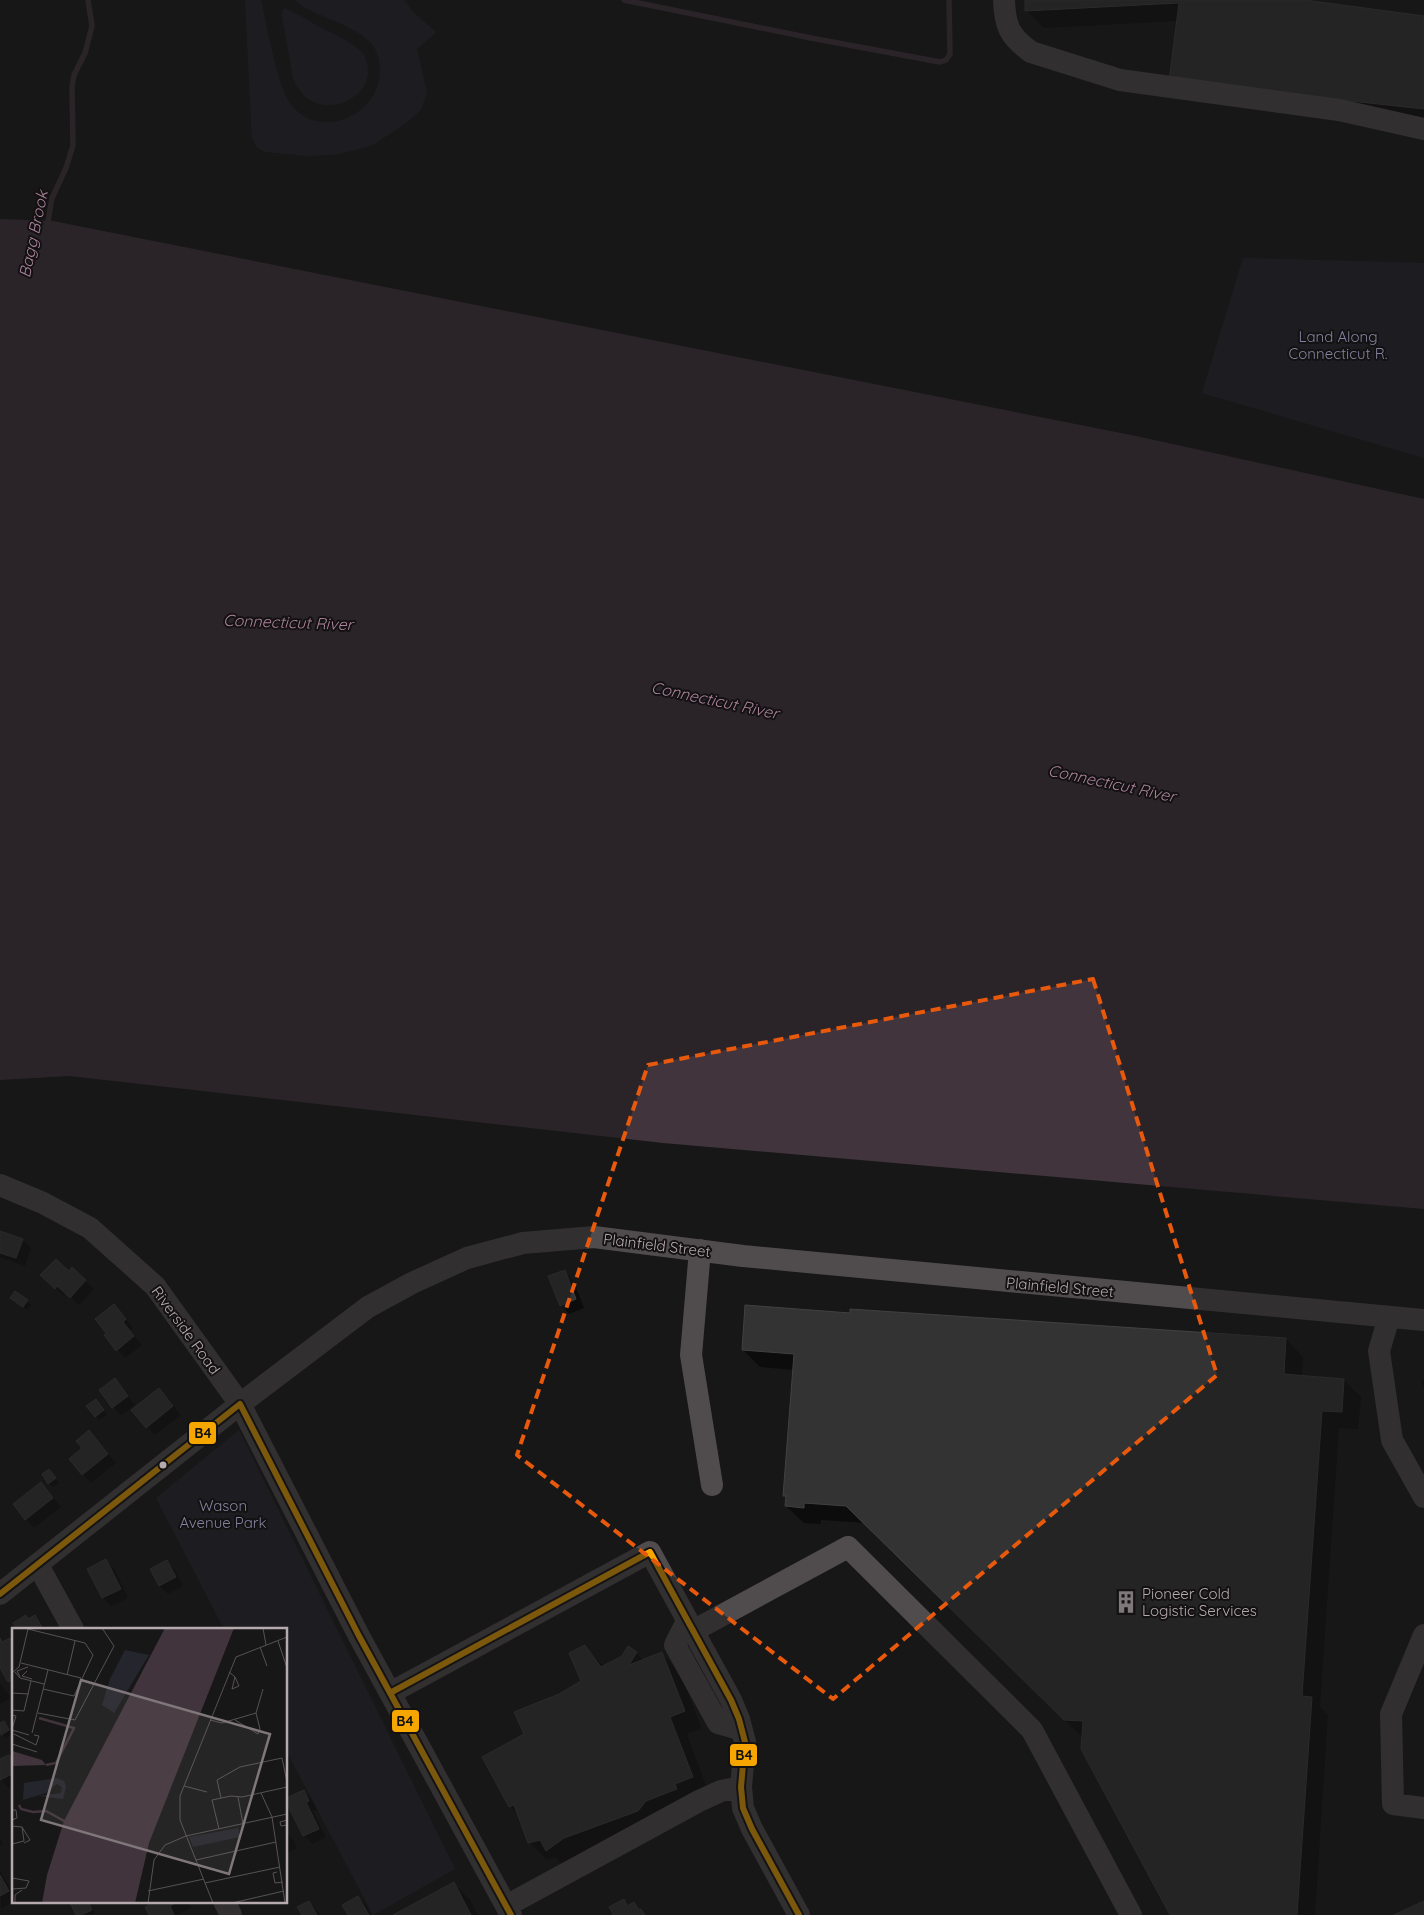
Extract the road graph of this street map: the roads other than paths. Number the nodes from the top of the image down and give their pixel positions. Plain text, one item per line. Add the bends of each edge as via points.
1 (1004, 0) edge
2 (1424, 129) edge
3 (0, 1185) edge
4 (700, 1250) junction
5 (1389, 1317) junction
6 (1424, 1320) edge
7 (240, 1404) junction
8 (712, 1485) dead end
9 (1424, 1497) edge
10 (38, 1565) junction
11 (0, 1594) edge
12 (690, 1626) junction
13 (72, 1628) edge
14 (1424, 1635) edge
15 (390, 1693) junction
16 (741, 1787) junction
17 (1424, 1808) edge
18 (224, 1902) edge
19 (508, 1910) edge
20 (231, 1915) edge
21 (799, 1915) edge
22 (1131, 1915) edge

1 - 2 street via 1004,17 1009,31 1031,52 1120,80 1339,110
3 - 7 street, Riverside Road via 90,1228 155,1286
4 - 5 street, Plainfield Street
4 - 7 street, Plainfield Street via 594,1237 523,1243 467,1258 368,1307
4 - 8 street via 692,1354
5 - 6 street, Plainfield Street
5 - 9 street via 1379,1351 1392,1440
7 - 10 street, Plainfield Street
7 - 15 street, Riverside Road
10 - 11 street, Plainfield Street
10 - 13 street
12 - 15 street via 650,1552
12 - 16 street via 731,1700 742,1730 745,1742
12 - 22 street via 848,1548 1032,1730
14 - 17 street via 1391,1714 1393,1804
15 - 19 street, Riverside Road
16 - 19 street via 699,1801
16 - 21 street via 743,1808 752,1829
18 - 20 street

